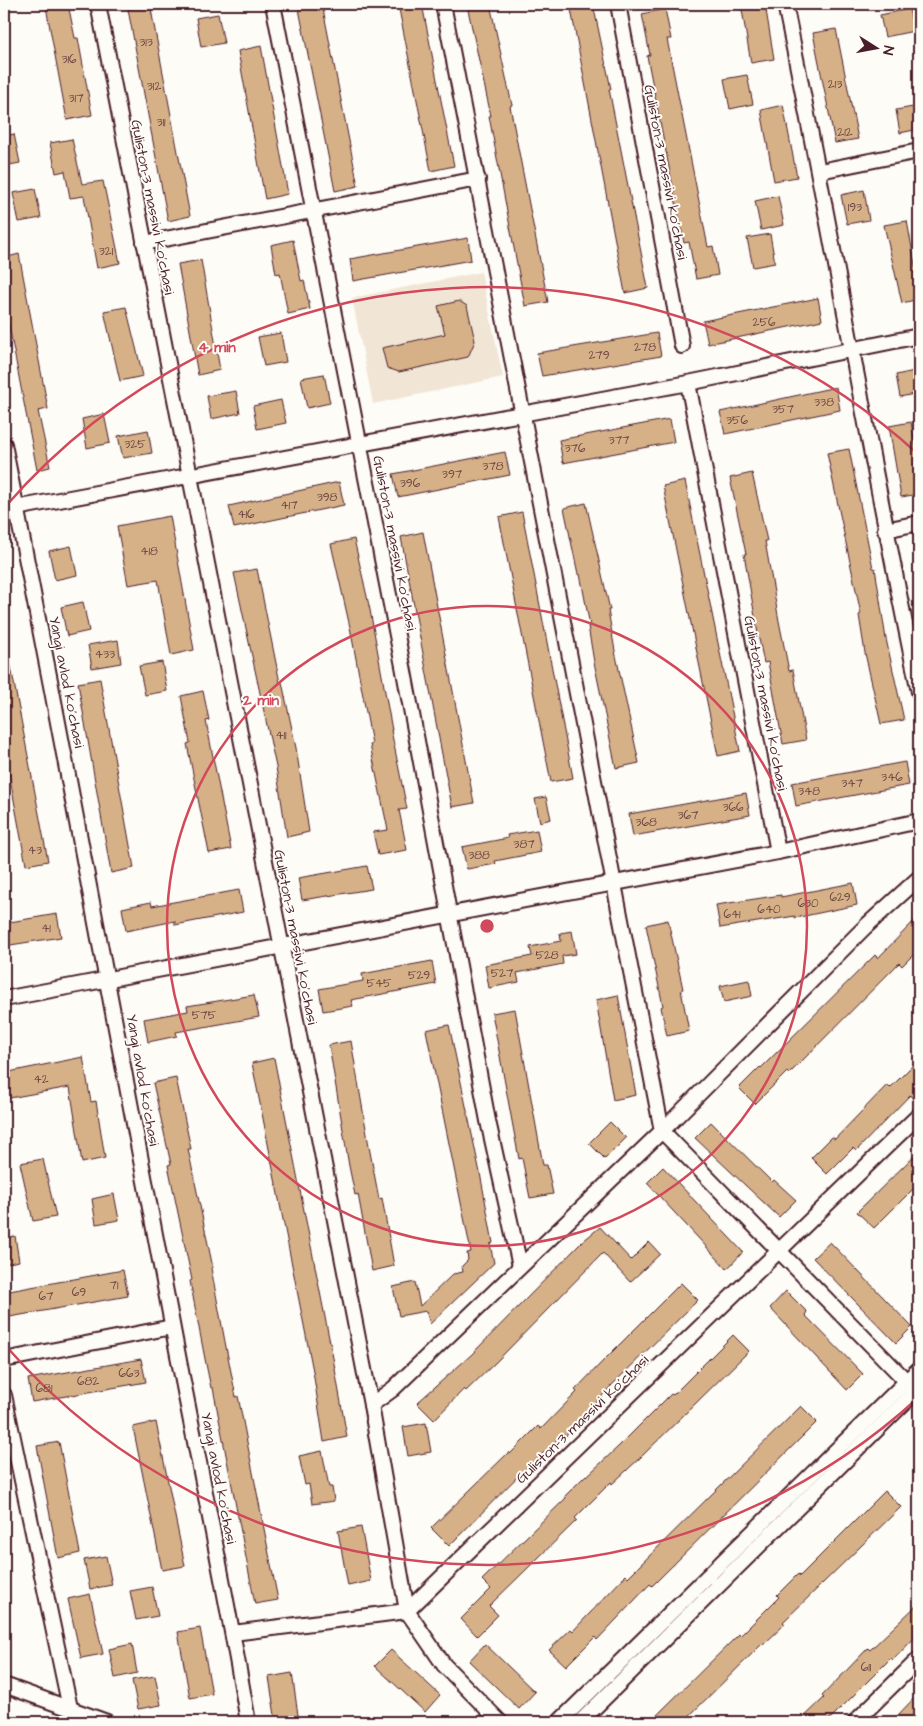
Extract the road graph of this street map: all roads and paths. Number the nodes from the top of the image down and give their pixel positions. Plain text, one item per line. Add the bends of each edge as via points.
1 (98, 4) edge
2 (273, 4) edge
3 (443, 4) edge
4 (618, 4) edge
5 (785, 4) edge
6 (919, 151) edge
7 (820, 171) junction
8 (478, 179) junction
9 (313, 211) junction
10 (144, 242) junction
11 (919, 336) edge
12 (682, 346) dead end
13 (853, 350) junction
14 (688, 383) junction
15 (524, 413) junction
16 (4, 444) edge
17 (359, 444) junction
18 (188, 475) junction
19 (16, 508) junction
20 (919, 523) edge
21 (885, 530) junction
22 (919, 692) edge
23 (919, 821) edge
24 (778, 852) junction
25 (919, 878) edge
26 (613, 884) junction
27 (448, 915) junction
28 (281, 946) junction
29 (108, 979) junction
30 (4, 999) edge
31 (919, 1115) edge
32 (662, 1131) junction
33 (779, 1250) junction
34 (520, 1266) junction
35 (172, 1327) junction
36 (4, 1360) edge
37 (919, 1369) edge
38 (915, 1389) edge
39 (4, 1394) edge
40 (371, 1405) junction
41 (407, 1611) junction
42 (234, 1633) junction
43 (919, 1659) edge
44 (4, 1685) edge
45 (70, 1708) junction
46 (107, 1722) edge
47 (248, 1722) edge
48 (500, 1722) edge
49 (559, 1722) edge
50 (580, 1722) edge
51 (855, 1722) edge

1 - 10 street, Guliston-3 massivi ko'chasi
2 - 9 street, Guliston-3 massivi ko'chasi
3 - 8 street
4 - 12 street, Guliston-3 massivi ko'chasi
5 - 7 street
6 - 7 street
7 - 13 street
8 - 9 street
8 - 15 street
9 - 10 street
9 - 17 street, Guliston-3 massivi ko'chasi
10 - 18 street, Guliston-3 massivi ko'chasi
11 - 13 street, Guliston-3 massivi ko'chasi
13 - 14 street, Guliston-3 massivi ko'chasi
13 - 21 street
14 - 15 street, Guliston-3 massivi ko'chasi
14 - 24 street, Guliston-3 massivi ko'chasi
15 - 17 street, Guliston-3 massivi ko'chasi
15 - 26 street
16 - 19 street, Yangi avlod ko'chasi
17 - 18 street, Guliston-3 massivi ko'chasi
17 - 27 street, Guliston-3 massivi ko'chasi
18 - 19 street, Guliston-3 massivi ko'chasi
18 - 28 street, Guliston-3 massivi ko'chasi
19 - 29 street, Yangi avlod ko'chasi
20 - 21 street
21 - 22 street
23 - 24 street
24 - 26 street
25 - 32 street via 865,927
26 - 27 street
26 - 32 street
27 - 28 street
27 - 34 street, Guliston-3 massivi ko'chasi
28 - 29 street
28 - 40 street, Guliston-3 massivi ko'chasi
29 - 30 street
29 - 35 street, Yangi avlod ko'chasi
31 - 33 street, Guliston-3 massivi ko'chasi
32 - 33 street
32 - 34 street
33 - 38 street
33 - 41 street, Guliston-3 massivi ko'chasi
34 - 40 street via 393,1389
35 - 36 street
35 - 42 street, Yangi avlod ko'chasi
37 - 38 street
38 - 49 street
38 - 50 street
39 - 45 street
40 - 41 street, Guliston-3 massivi ko'chasi
41 - 42 street
41 - 48 street, Guliston-3 massivi ko'chasi via 444,1665
42 - 47 street, Yangi avlod ko'chasi
43 - 51 street
44 - 45 street
45 - 46 street

